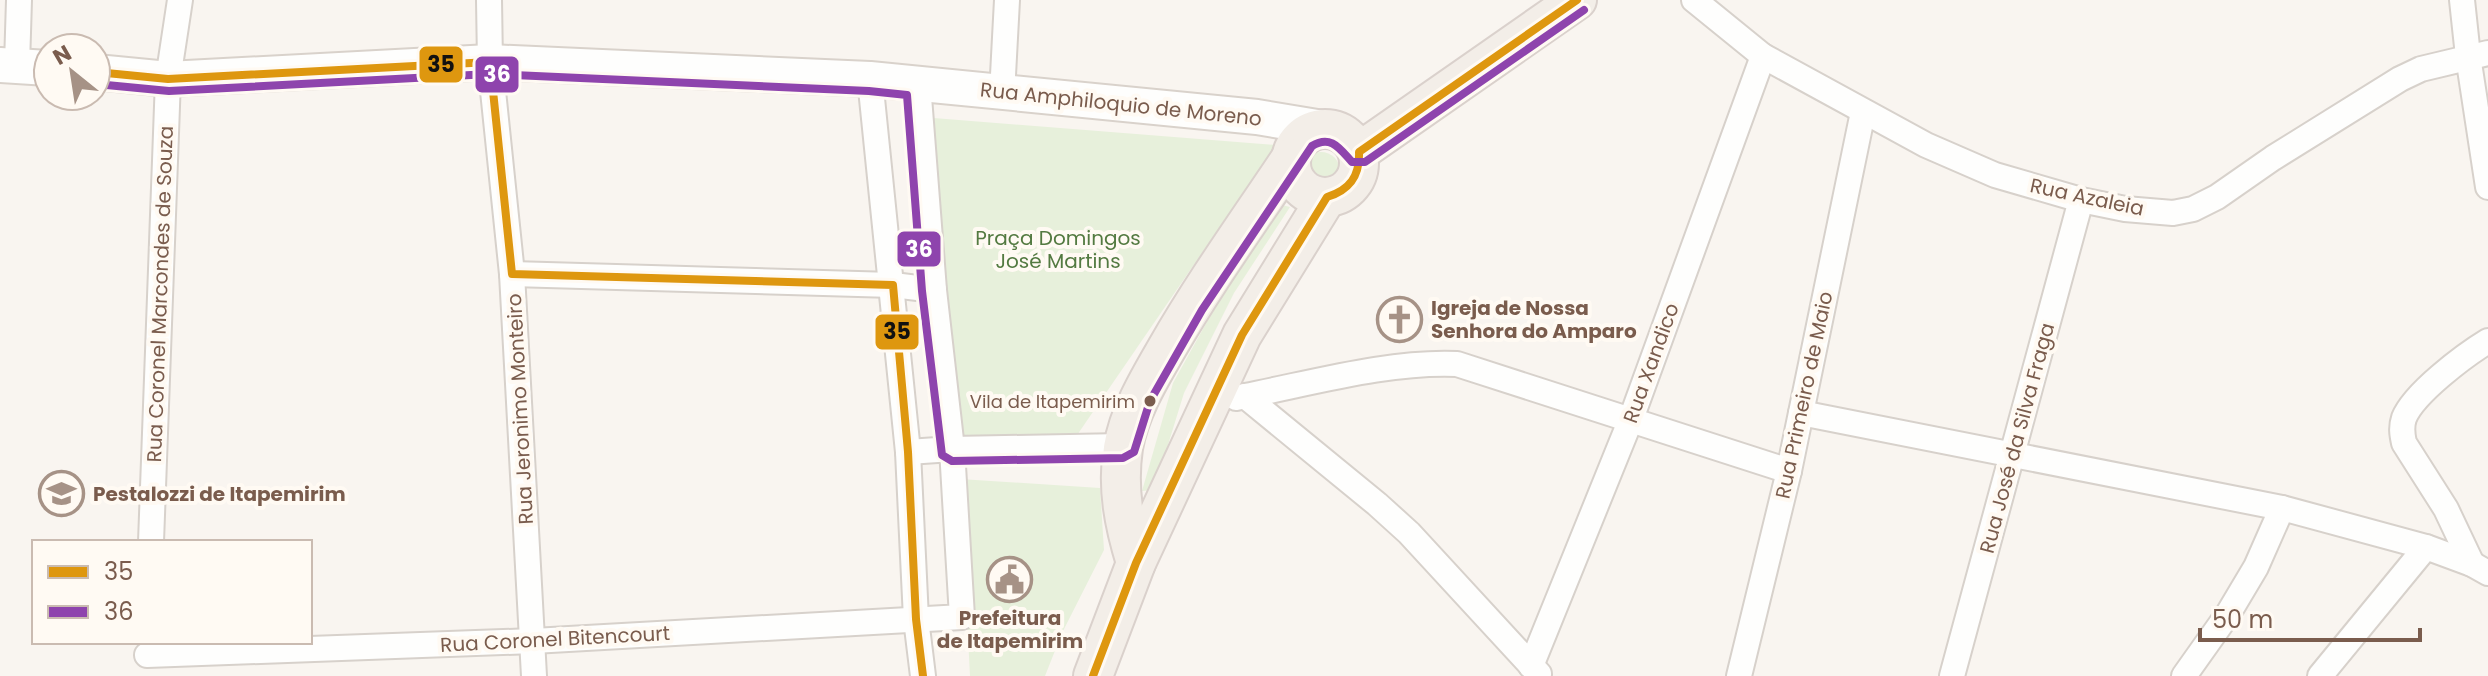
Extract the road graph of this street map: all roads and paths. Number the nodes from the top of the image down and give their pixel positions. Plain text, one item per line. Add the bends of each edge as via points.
1 (19, 0) edge
2 (180, 0) edge
3 (489, 0) edge
4 (1007, 0) edge
5 (1577, 0) edge
6 (1694, 0) edge
7 (2462, 0) edge
8 (2478, 55) edge
9 (1763, 56) junction
10 (490, 62) junction
11 (22, 66) edge
12 (112, 74) edge
13 (168, 79) junction
14 (870, 79) junction
15 (918, 84) junction
16 (1002, 94) junction
17 (1863, 112) junction
18 (1323, 128) junction
19 (1359, 152) junction
20 (1291, 158) junction
21 (2488, 187) edge
22 (1327, 197) junction
23 (2081, 200) junction
24 (512, 274) junction
25 (893, 285) junction
26 (934, 290) junction
27 (2488, 341) edge
28 (1227, 400) junction
29 (1801, 413) junction
30 (1631, 419) junction
31 (1123, 446) junction
32 (952, 449) junction
33 (908, 452) junction
34 (2014, 455) junction
35 (1789, 471) junction
36 (2282, 508) junction
37 (151, 540) edge
38 (2426, 547) junction
39 (1136, 563) junction
40 (2480, 569) edge
41 (916, 619) junction
42 (533, 641) junction
43 (147, 658) edge
44 (1536, 671) edge
45 (534, 676) edge
46 (923, 676) edge
47 (1093, 676) edge
48 (1739, 676) edge
49 (1952, 676) edge
50 (2184, 676) edge
51 (2320, 676) edge

1 - 11 street
2 - 13 street, Rua Coronel Marcondes de Souza
3 - 10 street, Rua Jeronimo Monteiro
4 - 16 street
5 - 19 main road
6 - 9 street, Rua Azaleia
7 - 8 street
8 - 21 street
8 - 23 street, Rua Azaleia via 2400,79 2193,209 2154,212
9 - 17 street, Rua Azaleia
9 - 30 street, Rua Xandico
10 - 13 main road
10 - 14 main road
10 - 24 street, Rua Jeronimo Monteiro
12 - 13 main road
13 - 37 street, Rua Coronel Marcondes de Souza
14 - 15 main road, Rua Amphiloquio de Moreno
14 - 25 street
15 - 16 main road, Rua Amphiloquio de Moreno
15 - 26 street
16 - 18 main road, Rua Amphiloquio de Moreno
17 - 23 street, Rua Azaleia via 1995,175
17 - 29 street, Rua Primeiro de Maio
18 - 19 main road via 1345,134
18 - 20 main road via 1302,137
19 - 22 main road via 1357,177 1339,195
20 - 22 main road via 1296,182 1314,196
20 - 31 main road via 1192,304 1139,396
22 - 28 main road via 1242,335
23 - 34 street, Rua José da Silva Fraga
24 - 25 street
24 - 42 street, Rua Jeronimo Monteiro
25 - 26 street
25 - 33 street
26 - 32 street
27 - 40 street via 2449,367 2408,410 2401,434
28 - 30 street via 1436,363 1457,364
28 - 39 main road
28 - 44 street via 1377,504
29 - 34 street
29 - 35 street, Rua Primeiro de Maio
30 - 35 street
30 - 44 street, Rua Xandico
31 - 32 street
31 - 39 main road via 1120,489
32 - 33 street
32 - 41 street, Rua Coronel Bitencourt via 962,617
33 - 41 street
34 - 36 street
34 - 49 street, Rua José da Silva Fraga
35 - 48 street, Rua Primeiro de Maio
36 - 38 street
36 - 50 street via 2256,567
38 - 40 street
38 - 51 street
39 - 47 main road
41 - 42 street, Rua Coronel Bitencourt
41 - 46 street
42 - 43 street, Rua Coronel Bitencourt
42 - 45 street, Rua Jeronimo Monteiro

